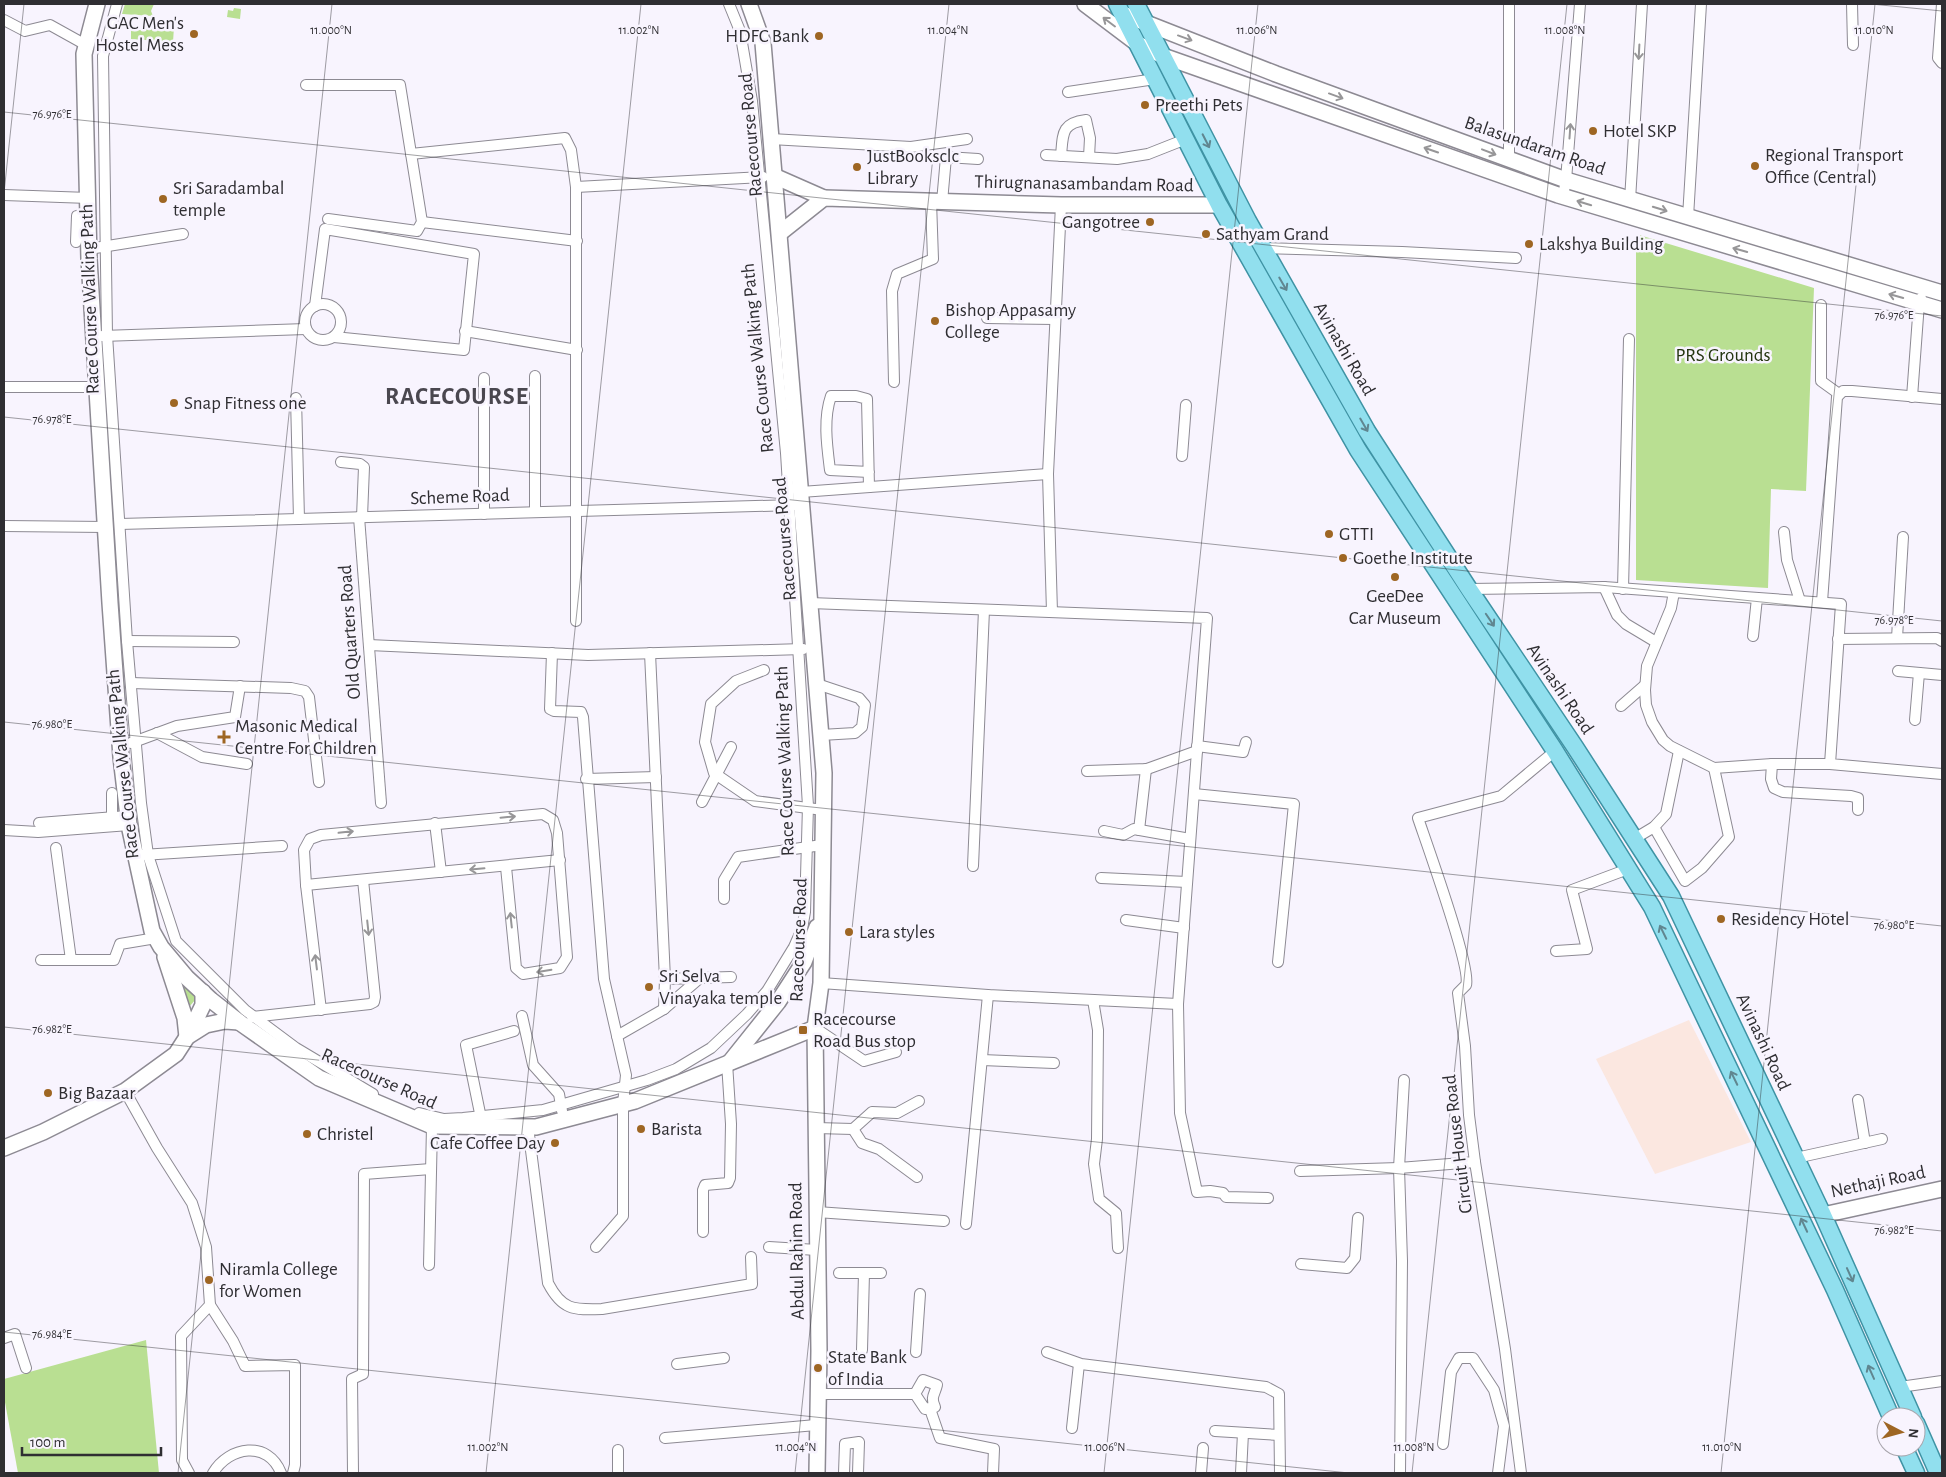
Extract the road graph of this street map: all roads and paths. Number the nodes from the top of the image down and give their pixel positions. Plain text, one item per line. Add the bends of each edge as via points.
1 (97, 4) edge
2 (117, 4) edge
3 (729, 4) edge
4 (749, 4) edge
5 (1085, 4) edge
6 (1136, 4) edge
7 (1509, 4) edge
8 (1580, 4) edge
9 (1642, 4) edge
10 (1701, 4) edge
11 (1852, 4) edge
12 (1942, 4) edge
13 (1120, 9) edge
14 (4, 20) edge
15 (1146, 23) junction
16 (1138, 44) junction
17 (86, 45) junction
18 (1853, 45) dead end
19 (1163, 56) junction
20 (1942, 63) edge
21 (1155, 79) junction
22 (306, 85) dead end
23 (1068, 92) dead end
24 (967, 139) dead end
25 (1186, 139) junction
26 (771, 140) junction
27 (411, 154) junction
28 (1046, 155) dead end
29 (1061, 156) junction
30 (1089, 157) junction
31 (978, 159) dead end
32 (1509, 159) junction
33 (774, 176) junction
34 (758, 177) junction
35 (1566, 180) junction
36 (576, 187) junction
37 (4, 195) edge
38 (1563, 196) junction
39 (824, 198) junction
40 (1630, 200) junction
41 (937, 201) junction
42 (1061, 205) junction
43 (1219, 205) junction
44 (89, 206) junction
45 (1688, 217) junction
46 (328, 219) dead end
47 (422, 222) junction
48 (1721, 227) junction
49 (780, 233) junction
50 (184, 234) dead end
51 (577, 241) junction
52 (1717, 243) junction
53 (83, 246) junction
54 (105, 247) junction
55 (1263, 248) junction
56 (1516, 258) dead end
57 (1925, 288) junction
58 (1942, 293) edge
59 (1919, 303) junction
60 (1821, 305) dead end
61 (315, 306) junction
62 (1942, 310) edge
63 (987, 318) dead end
64 (1055, 320) junction
65 (306, 329) junction
66 (465, 331) junction
67 (100, 336) junction
68 (334, 337) junction
69 (1629, 339) dead end
70 (577, 350) junction
71 (535, 376) dead end
72 (484, 378) dead end
73 (894, 382) dead end
74 (96, 386) junction
75 (4, 387) edge
76 (1839, 394) junction
77 (1912, 397) junction
78 (296, 398) dead end
79 (1942, 399) edge
80 (1186, 405) dead end
81 (1182, 456) dead end
82 (341, 462) dead end
83 (869, 472) junction
84 (1048, 474) junction
85 (869, 487) junction
86 (797, 501) junction
87 (577, 511) junction
88 (535, 512) junction
89 (484, 514) junction
90 (361, 517) junction
91 (299, 519) junction
92 (4, 526) edge
93 (113, 526) junction
94 (1784, 532) dead end
95 (1903, 538) dead end
96 (1604, 587) junction
97 (1469, 589) junction
98 (1623, 589) junction
99 (1674, 592) junction
100 (1757, 598) junction
101 (1800, 601) junction
102 (1822, 602) junction
103 (810, 603) junction
104 (984, 610) junction
105 (1052, 612) junction
106 (576, 621) dead end
107 (1754, 636) dead end
108 (1897, 638) junction
109 (1838, 639) junction
110 (127, 641) junction
111 (1942, 641) edge
112 (234, 642) dead end
113 (1656, 642) junction
114 (369, 645) junction
115 (814, 649) junction
116 (798, 650) junction
117 (552, 653) junction
118 (650, 653) junction
119 (764, 670) dead end
120 (1898, 671) dead end
121 (1919, 673) junction
122 (1942, 675) edge
123 (131, 684) junction
124 (817, 684) junction
125 (1645, 685) junction
126 (240, 686) junction
127 (1621, 706) dead end
128 (1915, 720) dead end
129 (157, 733) junction
130 (821, 735) junction
131 (136, 741) junction
132 (1246, 742) dead end
133 (120, 746) junction
134 (731, 747) dead end
135 (1197, 749) junction
136 (1555, 751) junction
137 (1679, 751) junction
138 (247, 764) dead end
139 (1772, 764) junction
140 (1830, 764) junction
141 (1714, 768) junction
142 (1146, 769) junction
143 (1087, 771) dead end
144 (1942, 774) edge
145 (716, 775) junction
146 (656, 777) junction
147 (586, 779) junction
148 (319, 782) dead end
149 (112, 793) dead end
150 (1194, 794) junction
151 (702, 802) dead end
152 (381, 803) dead end
153 (815, 809) junction
154 (1858, 810) dead end
155 (112, 818) junction
156 (128, 821) junction
157 (39, 823) dead end
158 (435, 823) junction
159 (1654, 827) junction
160 (4, 830) edge
161 (1139, 830) junction
162 (1104, 832) dead end
163 (1190, 839) junction
164 (1634, 839) junction
165 (822, 845) junction
166 (282, 846) dead end
167 (807, 847) junction
168 (56, 848) dead end
169 (142, 855) junction
170 (560, 860) junction
171 (506, 866) junction
172 (973, 866) dead end
173 (1628, 869) junction
174 (441, 872) junction
175 (1101, 878) dead end
176 (363, 880) junction
177 (1187, 882) junction
178 (306, 885) junction
179 (724, 899) dead end
180 (821, 919) junction
181 (1126, 920) dead end
182 (1184, 928) junction
183 (159, 942) junction
184 (1556, 951) dead end
185 (41, 960) dead end
186 (71, 960) junction
187 (1278, 962) dead end
188 (731, 977) dead end
189 (700, 978) junction
190 (665, 979) junction
191 (821, 983) junction
192 (203, 992) junction
193 (988, 995) junction
194 (1093, 1000) junction
195 (1178, 1004) junction
196 (664, 1009) junction
197 (321, 1010) junction
198 (253, 1016) junction
199 (522, 1016) dead end
200 (239, 1022) junction
201 (814, 1028) junction
202 (514, 1031) dead end
203 (617, 1036) junction
204 (187, 1037) junction
205 (896, 1052) dead end
206 (982, 1060) junction
207 (728, 1063) junction
208 (1054, 1063) dead end
209 (1404, 1080) dead end
210 (624, 1087) junction
211 (125, 1091) junction
212 (1858, 1100) dead end
213 (919, 1101) dead end
214 (623, 1104) junction
215 (562, 1112) junction
216 (481, 1122) junction
217 (432, 1126) junction
218 (528, 1127) junction
219 (816, 1128) junction
220 (853, 1129) junction
221 (1882, 1139) dead end
222 (1865, 1143) junction
223 (4, 1148) edge
224 (1796, 1158) junction
225 (1475, 1162) junction
226 (1399, 1168) junction
227 (431, 1169) junction
228 (1300, 1171) dead end
229 (917, 1177) dead end
230 (1942, 1189) edge
231 (1268, 1198) dead end
232 (817, 1212) junction
233 (1823, 1215) junction
234 (1358, 1218) dead end
235 (944, 1221) dead end
236 (966, 1224) dead end
237 (703, 1232) dead end
238 (769, 1247) dead end
239 (596, 1248) dead end
240 (1118, 1248) dead end
241 (817, 1250) junction
242 (751, 1257) dead end
243 (1301, 1264) dead end
244 (429, 1265) dead end
245 (839, 1273) dead end
246 (864, 1273) junction
247 (881, 1273) dead end
248 (920, 1294) dead end
249 (210, 1305) junction
250 (4, 1338) edge
251 (862, 1350) dead end
252 (916, 1352) dead end
253 (1047, 1352) dead end
254 (724, 1358) dead end
255 (677, 1364) dead end
256 (1079, 1364) junction
257 (26, 1368) dead end
258 (1942, 1381) edge
259 (1900, 1387) junction
260 (817, 1394) junction
261 (915, 1394) junction
262 (1887, 1407) edge
263 (1909, 1407) edge
264 (930, 1409) junction
265 (816, 1425) junction
266 (1072, 1428) dead end
267 (1215, 1431) dead end
268 (1243, 1433) junction
269 (1279, 1435) junction
270 (665, 1438) dead end
271 (1442, 1444) dead end
272 (1926, 1446) edge
273 (1203, 1448) dead end
274 (618, 1450) dead end
275 (1909, 1457) edge
276 (189, 1473) edge
277 (213, 1473) edge
278 (281, 1473) edge
279 (293, 1473) edge
280 (353, 1473) edge
281 (618, 1473) edge
282 (817, 1473) edge
283 (844, 1473) edge
284 (858, 1473) edge
285 (993, 1473) edge
286 (1201, 1473) edge
287 (1242, 1473) edge
288 (1280, 1473) edge
289 (1400, 1473) edge
290 (1498, 1473) edge
291 (1521, 1473) edge
292 (1916, 1473) edge
293 (1938, 1473) edge

1 - 17 street, Racecourse Road
2 - 54 street, Race Course Walking Path via 103,56
3 - 34 street, Race Course Walking Path via 740,31 752,101
4 - 26 street, Racecourse Road via 763,43
16 -> 5 street, Balasundaram Road
6 - 15 main road, Avinashi Road
7 - 32 street
35 -> 8 street
9 -> 40 street
10 - 45 street
11 - 18 street
12 - 20 street via 1938,58
13 - 15 street, Balasundaram Road
13 - 16 main road, Avinashi Road
14 - 17 street via 25,31 50,25
15 - 19 main road, Avinashi Road
15 -> 32 street, Balasundaram Road
16 - 19 street, Balasundaram Road
16 - 21 main road, Avinashi Road
17 - 44 street, Racecourse Road
38 -> 19 street, Balasundaram Road
19 -> 55 main road, Avinashi Road
21 - 23 street
21 - 25 main road, Avinashi Road
22 - 27 street via 400,85
24 - 26 street via 911,147
25 - 30 street via 1148,154 1117,159
25 - 43 main road, Avinashi Road
26 - 33 street, Racecourse Road
27 - 36 street via 565,138 571,150
27 - 47 street
28 - 29 street
29 - 30 street
29 - 30 street via 1067,125 1086,120 1090,138
31 - 41 street via 946,157
32 - 35 street, Balasundaram Road
33 - 34 street
33 - 39 street
33 - 49 street, Racecourse Road
34 - 36 street
34 - 86 street, Race Course Walking Path via 786,453
35 - 38 street
35 - 40 street, Balasundaram Road
36 - 51 street
37 - 44 street
52 -> 38 street, Balasundaram Road
39 - 41 street, Thirugnanasambandam Road
39 - 49 street
40 -> 45 street, Balasundaram Road
41 - 42 street, Thirugnanasambandam Road
41 - 73 street via 933,259 897,274 892,291
42 - 43 street, Thirugnanasambandam Road
42 - 64 street
43 - 136 main road, Avinashi Road via 1358,450
44 - 53 street, Racecourse Road
45 - 48 street, Balasundaram Road
46 - 47 street via 417,231
47 - 51 street
48 - 52 street
48 - 57 street, Balasundaram Road
49 - 86 street, Racecourse Road
50 - 54 street
51 - 70 street
59 -> 52 street, Balasundaram Road
53 - 54 street
53 - 67 street, Racecourse Road
54 - 67 street, Race Course Walking Path
55 - 56 street
55 -> 97 main road, Avinashi Road via 1368,431
57 - 58 street, Balasundaram Road
57 - 59 street
59 - 62 street, Balasundaram Road
59 - 77 street
60 - 76 street via 1821,381
61 - 65 street via 306,316
61 - 66 street via 325,230 474,254
61 - 68 street via 331,306 339,314 340,326
63 - 64 street
64 - 84 street
65 - 67 street
65 - 68 street via 318,340
66 - 68 street via 464,350
66 - 70 street
67 - 74 street, Racecourse Road
67 - 93 street, Race Course Walking Path
69 - 98 street
70 - 87 street
71 - 88 street
72 - 89 street
74 - 75 street
74 - 93 street, Racecourse Road
76 - 77 street via 1852,391
76 - 102 street via 1836,397
77 - 79 street
78 - 91 street
80 - 81 street
82 - 90 street, Old Quarters Road via 363,465
83 - 83 street via 866,399 831,396 827,443 830,470
83 - 85 street
84 - 85 street, Scheme Road
84 - 105 street
85 - 86 street, Scheme Road
86 - 87 street, Scheme Road
86 - 103 street, Racecourse Road
86 - 116 street, Race Course Walking Path
87 - 88 street, Scheme Road
87 - 106 street
88 - 89 street, Scheme Road
89 - 90 street, Scheme Road
90 - 91 street, Scheme Road
90 - 114 street, Old Quarters Road
91 - 93 street, Scheme Road
92 - 93 street, Scheme Road
93 - 110 street, Race Course Walking Path
93 - 133 street, Racecourse Road
94 - 101 street via 1787,560
95 - 108 street
96 - 97 street
96 - 98 street
96 - 113 street via 1617,614 1626,624
97 -> 164 main road, Avinashi Road
98 - 99 street
99 - 100 street
99 - 113 street via 1671,608
100 - 101 street
100 - 107 street
101 - 102 street
102 - 109 street via 1841,604
103 - 104 street
103 - 115 street, Racecourse Road
104 - 105 street
104 - 172 street
105 - 135 street via 1207,618
108 - 109 street
108 - 111 street via 1937,638
109 - 140 street
110 - 112 street
110 - 123 street, Race Course Walking Path
113 - 125 street via 1647,666
114 - 117 street
114 - 152 street, Old Quarters Road
115 - 116 street
115 - 124 street, Racecourse Road
116 - 118 street
116 - 153 street, Race Course Walking Path
117 - 118 street
117 - 147 street via 550,709 581,712
118 - 146 street
119 - 145 street via 736,681 711,704 705,742
120 - 121 street
121 - 122 street
121 - 128 street
123 - 126 street
123 - 131 street, Race Course Walking Path
124 - 130 street, Racecourse Road
124 - 130 street via 859,698 865,705 862,726 855,733
125 - 127 street
125 - 137 street via 1646,705 1652,722 1663,740
126 - 129 street via 236,717 177,726
126 - 148 street via 299,688 305,691 309,697
129 - 131 street
129 - 138 street via 202,757
130 - 153 street, Racecourse Road via 824,773
131 - 133 street
131 - 169 street, Race Course Walking Path
132 - 135 street via 1244,752
133 - 156 street, Racecourse Road
134 - 145 street
135 - 142 street
135 - 150 street
136 - 173 main road, Avinashi Road
136 - 225 street, Circuit House Road via 1501,796 1418,818 1466,971 1466,984 1458,993
137 - 141 street
137 - 159 street via 1666,814
139 - 140 street
139 - 141 street
139 - 154 street via 1774,788 1783,792 1852,796 1858,798
140 - 144 street
141 - 159 street via 1729,837 1702,868 1685,881
142 - 143 street
142 - 161 street
145 - 151 street
145 - 153 street via 755,801
146 - 147 street
146 - 190 street
147 - 203 street via 604,979
149 - 155 street
150 - 163 street
150 - 187 street via 1294,804
153 - 165 street, Racecourse Road
153 - 167 street, Race Course Walking Path
155 - 156 street
155 - 157 street
156 - 160 street via 38,832
156 - 169 street, Racecourse Road
158 -> 170 street via 543,814 553,820
158 - 174 street
178 -> 158 street via 304,850 310,839 321,834
159 - 164 street
161 - 162 street via 1123,835
161 - 163 street
163 - 177 street
164 - 224 main road, Avinashi Road via 1675,904
165 - 167 street
165 - 180 street, Racecourse Road
166 - 169 street
167 - 179 street via 738,857 724,880
167 - 210 street, Race Course Walking Path via 802,929 767,991 711,1048 676,1068
168 - 186 street
169 - 183 street, Racecourse Road via 152,931
169 - 198 street, Race Course Walking Path via 176,941
170 - 171 street
170 -> 171 street via 567,957 560,968 523,974 516,968
171 -> 174 street
173 - 184 street via 1572,890 1587,949
262 -> 173 main road, Avinashi Road via 1831,1282 1652,907
174 - 176 street
175 - 177 street
176 - 178 street
176 -> 197 street via 374,1002
177 - 182 street
197 -> 178 street
180 - 191 street, Racecourse Road
180 - 207 street via 804,962 778,1002
181 - 182 street
182 - 195 street
183 - 186 street via 120,944 114,960
183 - 192 street, Racecourse Road via 187,978
183 - 204 street via 185,1018
185 - 186 street
188 - 189 street
189 - 190 street
189 - 196 street
190 - 196 street
191 - 193 street
191 - 201 street, Racecourse Road
192 - 200 street, Racecourse Road
192 - 204 street via 203,1006
193 - 194 street
193 - 206 street
194 - 195 street
194 - 240 street via 1098,1030 1094,1164 1099,1199 1116,1213
195 - 231 street via 1180,1113 1197,1192 1223,1193 1226,1197
196 - 203 street
197 - 198 street
198 - 200 street
198 - 216 street, Race Course Walking Path via 296,1048 374,1095 429,1117
199 - 215 street via 533,1065 559,1094
200 - 204 street via 215,1022
200 - 217 street, Racecourse Road via 319,1078
201 - 205 street via 864,1061
201 - 207 street, Racecourse Road
201 - 219 street, Abdul Rahim Road
202 - 216 street via 466,1045
203 - 210 street via 626,1075
204 - 211 street via 176,1054
206 - 208 street
206 - 236 street
207 - 214 street, Racecourse Road
207 - 237 street via 730,1178 728,1182 705,1185
209 - 226 street
210 - 214 street
210 - 215 street, Race Course Walking Path
211 - 223 street
211 - 249 street via 192,1203 206,1247
212 - 222 street
213 - 220 street via 897,1114 872,1112
214 - 215 street, Racecourse Road
214 - 239 street via 623,1216
215 - 216 street, Race Course Walking Path via 543,1110
215 - 218 street, Racecourse Road via 536,1127
216 - 217 street, Racecourse Road
216 - 218 street, Racecourse Road
217 - 227 street
218 - 242 street via 548,1283 565,1305 577,1310 602,1309 752,1284
219 - 220 street
219 - 232 street, Abdul Rahim Road
220 - 229 street via 862,1142 879,1149
221 - 222 street
222 - 224 street
224 - 233 main road, Avinashi Road
225 - 226 street
225 - 291 street, Circuit House Road via 1506,1350
226 - 228 street
226 - 289 street via 1402,1261
227 - 244 street
227 - 280 street via 364,1174 363,1374 352,1379
230 - 233 street, Nethaji Road
232 - 235 street
232 - 241 street, Abdul Rahim Road
233 -> 259 main road, Avinashi Road
234 - 243 street via 1355,1258 1347,1268
238 - 241 street
241 - 260 street, Abdul Rahim Road
245 - 246 street
246 - 247 street
246 - 251 street
248 - 252 street
249 - 276 street via 181,1336 182,1460
249 - 279 street via 245,1366 295,1365
250 - 257 street via 15,1334
253 - 256 street
254 - 255 street
256 - 266 street
256 - 269 street via 1266,1388 1279,1394
258 - 259 street
259 - 263 main road, Avinashi Road
260 - 261 street
260 - 265 street, Abdul Rahim Road
261 - 264 street via 925,1409
261 - 264 street via 924,1380 937,1385 932,1401 935,1407
264 - 285 street via 940,1438 994,1449
265 - 270 street
265 - 282 street, Abdul Rahim Road
267 - 268 street
268 - 269 street
268 - 287 street
269 - 288 street
271 - 290 street via 1451,1372 1458,1358 1473,1358 1494,1390 1504,1426
272 - 293 main road
273 - 286 street
274 - 281 street
275 - 292 main road
277 - 278 street via 234,1453 253,1451 270,1455
283 - 284 street via 845,1444 859,1442

